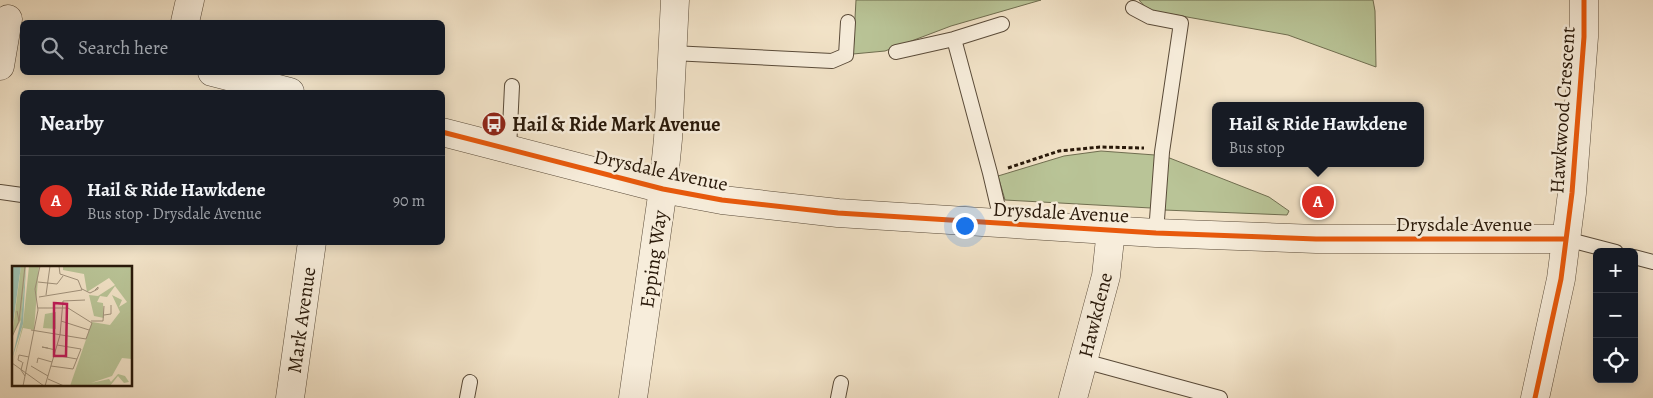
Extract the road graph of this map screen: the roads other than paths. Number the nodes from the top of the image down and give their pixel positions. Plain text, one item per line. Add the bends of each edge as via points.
1 (190, 0) edge
2 (675, 0) edge
3 (1584, 0) edge
4 (1133, 8) dead end
5 (10, 19) edge
6 (185, 20) edge
7 (848, 22) dead end
8 (1002, 24) dead end
9 (954, 39) junction
10 (896, 52) dead end
11 (672, 53) junction
12 (0, 66) edge
13 (224, 75) edge
14 (512, 86) dead end
15 (282, 90) edge
16 (445, 133) edge
17 (509, 149) junction
18 (663, 189) junction
19 (0, 192) edge
20 (20, 195) edge
21 (1002, 224) junction
22 (1111, 230) junction
23 (1156, 233) junction
24 (1566, 239) junction
25 (312, 245) edge
26 (1601, 248) edge
27 (1638, 258) edge
28 (1653, 262) edge
29 (1084, 361) junction
30 (470, 382) dead end
31 (840, 383) dead end
32 (290, 398) edge
33 (467, 398) edge
34 (633, 398) edge
35 (838, 398) edge
36 (1073, 398) edge
37 (1220, 398) edge
38 (1535, 398) edge

1 - 6 street
2 - 11 street, Epping Way
3 - 24 street, Hawkwood Crescent via 1584,37
4 - 23 lane via 1150,17 1181,23 1162,152
5 - 12 street
7 - 11 lane via 846,55 832,61
8 - 9 lane
9 - 10 lane
9 - 21 lane
11 - 18 street, Epping Way
13 - 15 street
14 - 17 lane
16 - 17 street, Drysdale Avenue
17 - 18 street, Drysdale Avenue
18 - 21 street, Drysdale Avenue via 722,200 838,213
18 - 34 street, Epping Way
19 - 20 lane
21 - 22 street, Drysdale Avenue
22 - 23 street, Drysdale Avenue
22 - 29 street, Hawkdene via 1106,276
23 - 24 street, Drysdale Avenue via 1316,239
24 - 26 lane
24 - 38 street, Hawkwood Crescent via 1560,286
25 - 32 street, Mark Avenue
27 - 28 lane
29 - 36 street, Hawkdene
29 - 37 lane
30 - 33 lane
31 - 35 lane

